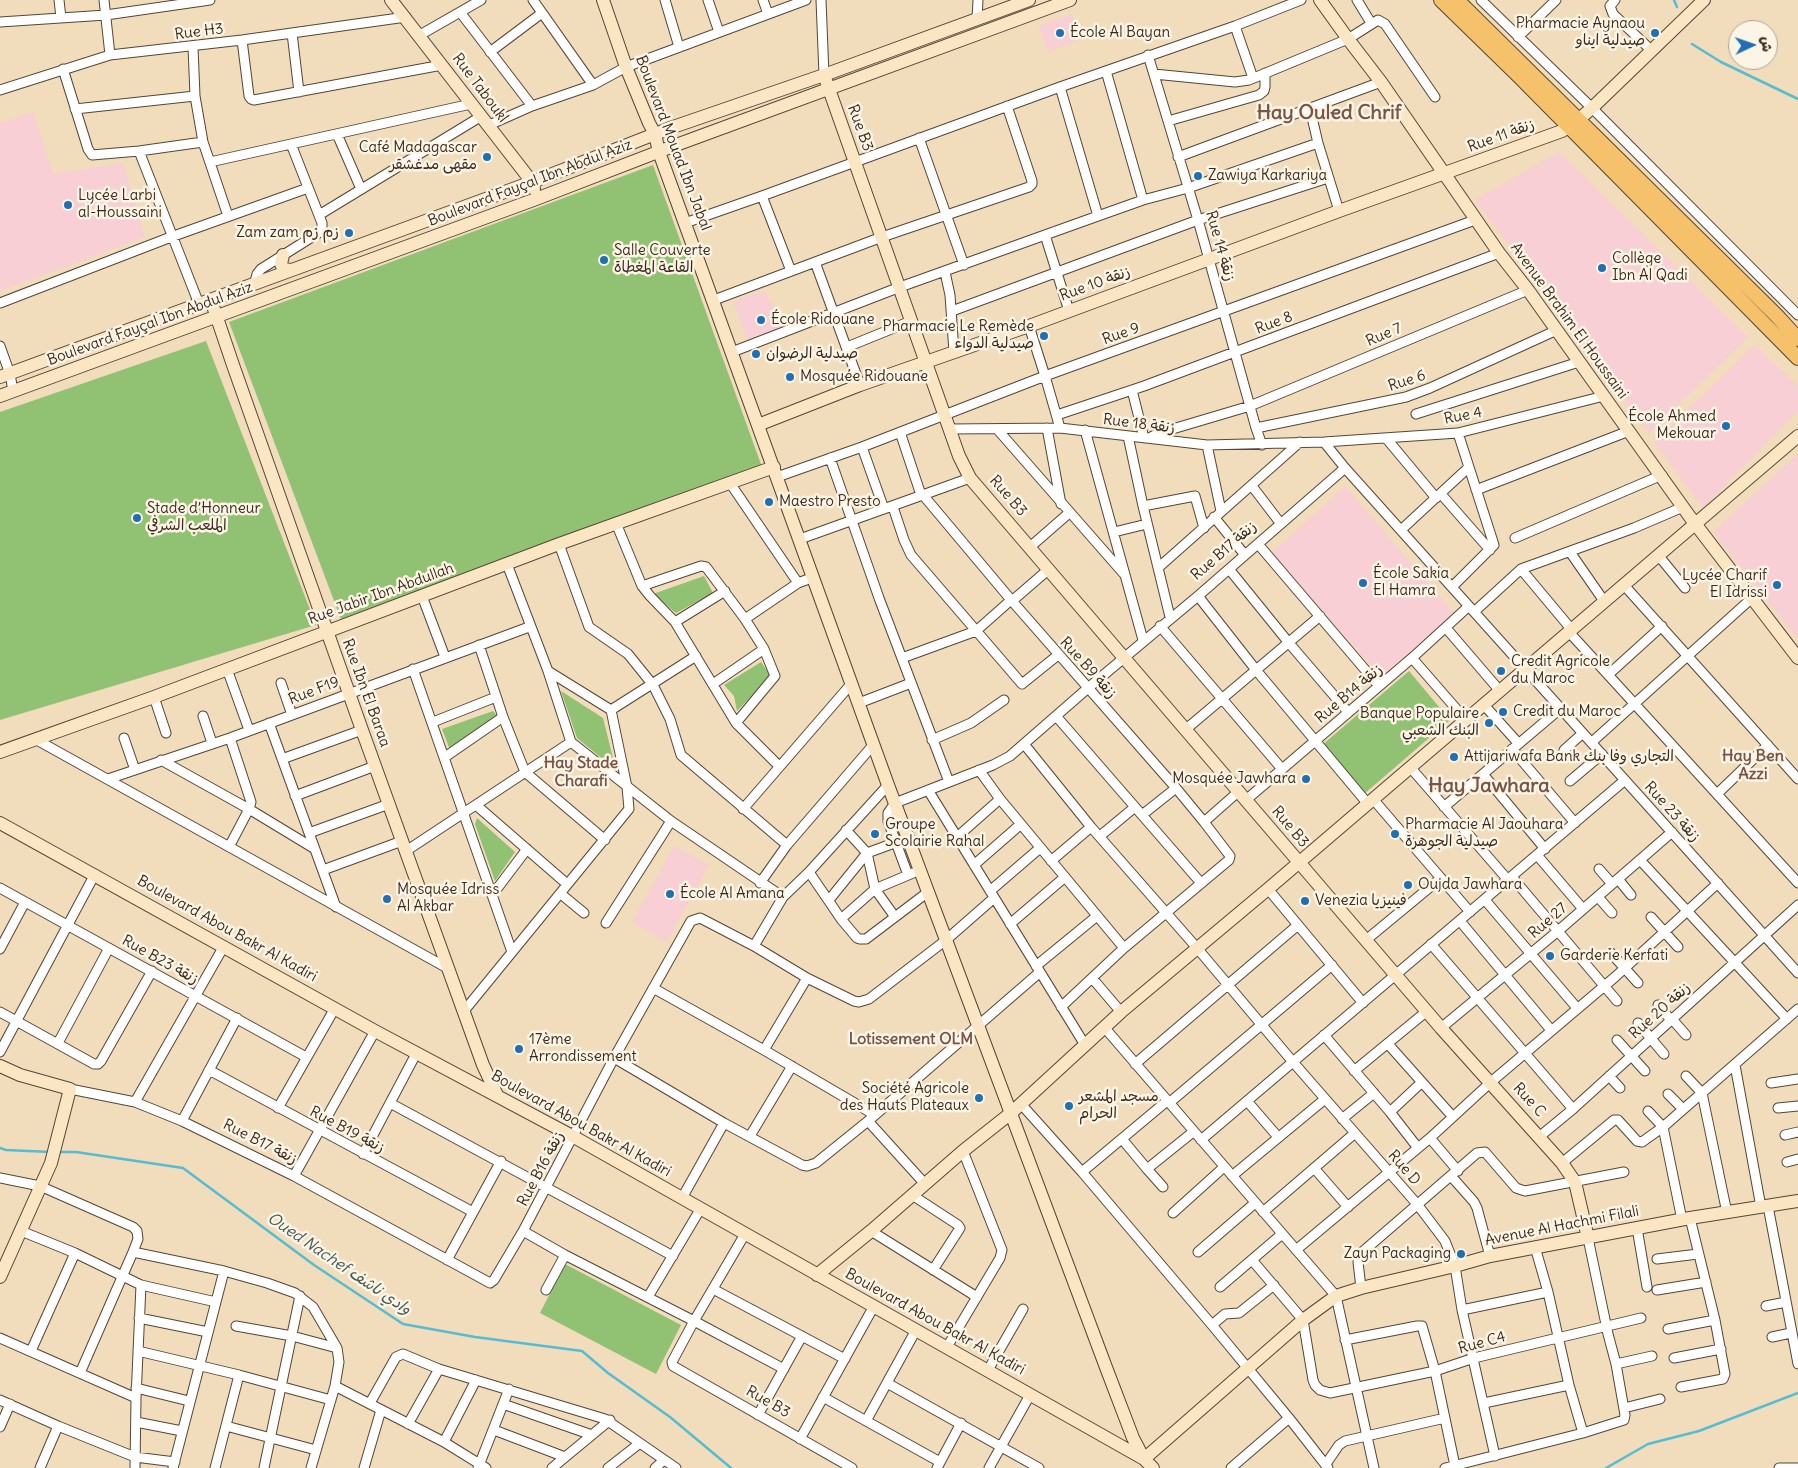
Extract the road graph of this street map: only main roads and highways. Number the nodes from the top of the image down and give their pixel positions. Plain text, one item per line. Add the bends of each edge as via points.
1 (391, 0) edge
2 (603, 0) edge
3 (1029, 0) edge
4 (1070, 0) edge
5 (1320, 0) edge
6 (1441, 0) edge
7 (1457, 0) edge
8 (1704, 0) edge
9 (824, 75) junction
10 (828, 90) junction
11 (1574, 124) junction
12 (655, 134) junction
13 (660, 152) junction
14 (1443, 174) junction
15 (532, 182) junction
16 (536, 199) junction
17 (283, 255) road end
18 (291, 270) junction
19 (212, 300) junction
20 (216, 317) junction
21 (1772, 321) junction
22 (1798, 339) edge
23 (1798, 358) edge
24 (926, 362) junction
25 (5, 375) edge
26 (0, 396) edge
27 (758, 425) junction
28 (1798, 436) edge
29 (776, 472) junction
30 (1696, 524) junction
31 (327, 631) junction
32 (1798, 658) edge
33 (0, 752) edge
34 (0, 823) edge
35 (1299, 862) junction
36 (0, 1066) edge
37 (497, 1095) junction
38 (1011, 1113) junction
39 (1798, 1201) edge
40 (1588, 1238) junction
41 (817, 1275) junction
42 (0, 1277) edge
43 (1148, 1464) edge

1 - 15 main road, Rue Taboukl
2 - 12 main road, Boulevard Mouad Ibn Jabal via 626,67
3 - 9 main road, Boulevard Fayçal Ibn Abdul Aziz
4 - 10 main road, Boulevard Fayçal Ibn Abdul Aziz
5 - 14 main road, Avenue Brahim El Houssaini
6 - 11 main road
7 - 11 main road
8 - 11 main road, Rue 11 زنقة
9 - 10 main road, Rue B3
9 - 12 main road, Boulevard Fayçal Ibn Abdul Aziz
10 - 13 main road, Boulevard Fayçal Ibn Abdul Aziz
10 - 24 main road, Rue B3
11 - 14 main road, Rue 11 زنقة
11 - 21 main road
12 - 13 main road, Boulevard Mouad Ibn Jabal
12 - 15 main road, Boulevard Fayçal Ibn Abdul Aziz
13 - 16 main road, Boulevard Fayçal Ibn Abdul Aziz
13 - 27 main road, Boulevard Mouad Ibn Jabal
14 - 24 main road, Rue 10 زنقة
14 - 30 main road, Avenue Brahim El Houssaini
15 - 16 main road, Rue Taboukl
15 - 18 main road, Boulevard Fayçal Ibn Abdul Aziz
16 - 20 main road, Boulevard Fayçal Ibn Abdul Aziz
17 - 18 main road via 281,264 284,270
18 - 19 main road, Boulevard Fayçal Ibn Abdul Aziz
19 - 20 main road, Rue Ibn El Baraa
19 - 25 main road, Boulevard Fayçal Ibn Abdul Aziz
20 - 26 main road, Boulevard Fayçal Ibn Abdul Aziz
20 - 31 main road, Rue Ibn El Baraa
21 - 22 main road
21 - 23 main road
24 - 27 main road, Rue 10 زنقة
24 - 35 main road, Rue B3 via 970,478
27 - 29 main road, Boulevard Mouad Ibn Jabal
28 - 30 main road
29 - 31 main road, Rue Jabir Ibn Abdullah via 730,483 616,523
29 - 38 main road, Boulevard Mouad Ibn Jabal via 908,838 914,873 928,892
30 - 32 main road, Avenue Brahim El Houssaini
30 - 35 main road
31 - 33 main road, Rue Jabir Ibn Abdullah
31 - 37 main road, Rue Ibn El Baraa via 483,1065
34 - 37 main road, Boulevard Abou Bakr Al Kadiri
35 - 38 main road via 1104,1027
35 - 40 main road, Rue C via 1441,1028 1562,1162 1575,1182
36 - 42 main road, Rue B17 زنقة via 20,1076 70,1090 51,1163
37 - 41 main road, Boulevard Abou Bakr Al Kadiri
38 - 41 main road
38 - 43 main road, Boulevard Mouad Ibn Jabal via 1127,1423
39 - 40 main road, Avenue Al Hachmi Filali
40 - 43 main road, Avenue Al Hachmi Filali via 1490,1256 1336,1296 1303,1320 1248,1369
41 - 43 main road, Boulevard Abou Bakr Al Kadiri

